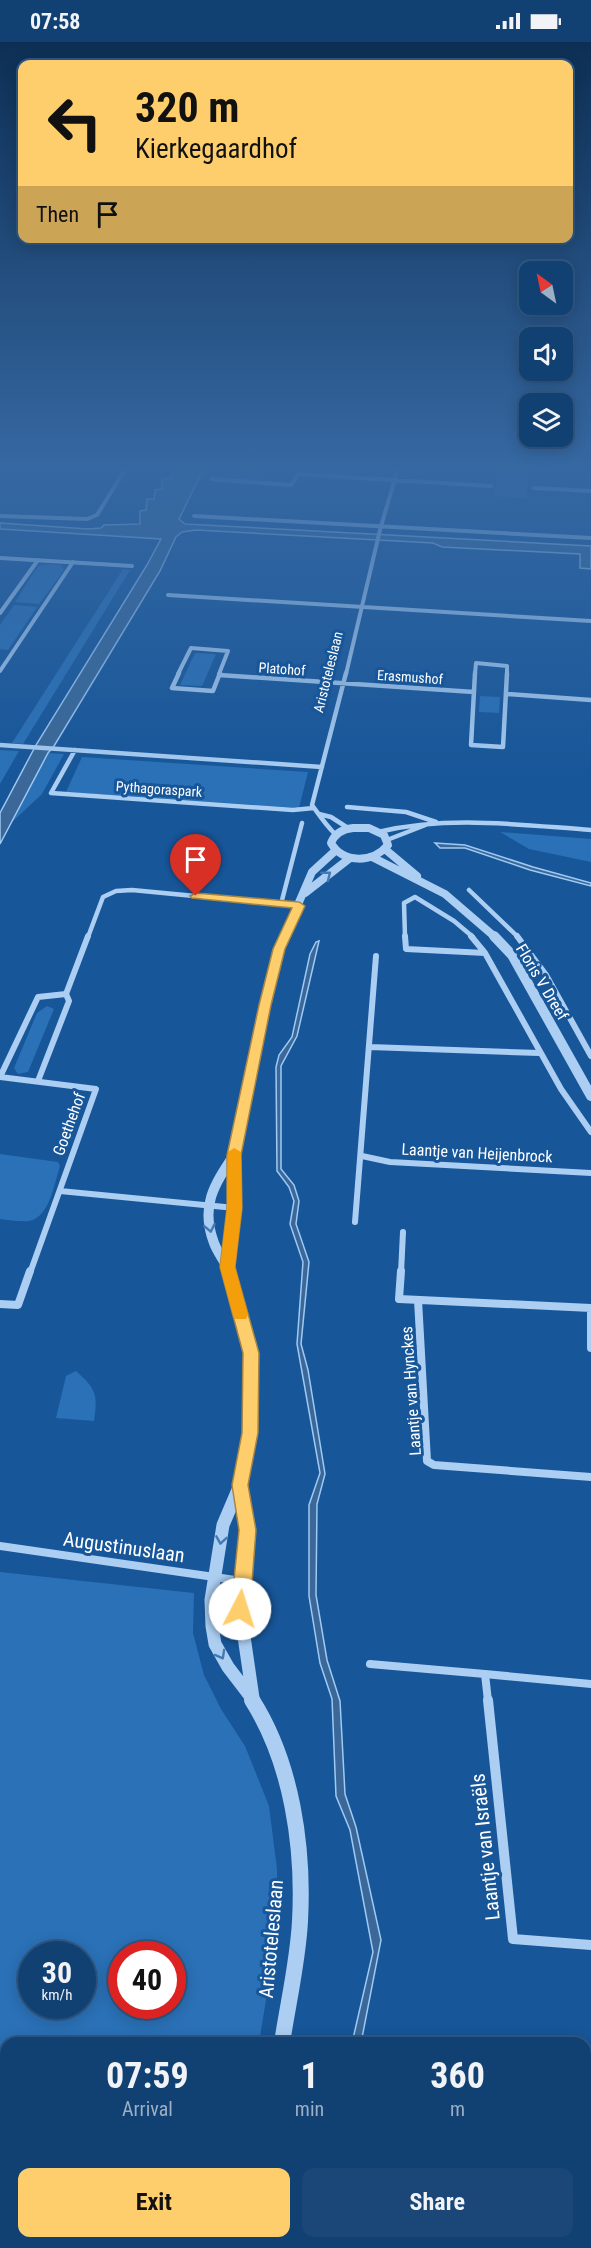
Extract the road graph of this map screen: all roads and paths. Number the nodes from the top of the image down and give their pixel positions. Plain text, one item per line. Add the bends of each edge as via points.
1 (30, 571) edge
2 (68, 571) edge
3 (371, 571) edge
4 (168, 595) dead end
5 (363, 607) junction
6 (0, 613) edge
7 (591, 621) edge
8 (0, 671) edge
9 (219, 675) junction
10 (344, 684) junction
11 (474, 692) junction
12 (507, 694) junction
13 (591, 700) edge
14 (0, 745) edge
15 (75, 750) junction
16 (322, 767) junction
17 (347, 807) dead end
18 (314, 808) junction
19 (319, 814) junction
20 (436, 822) junction
21 (429, 823) junction
22 (302, 824) dead end
23 (348, 828) junction
24 (591, 830) edge
25 (378, 832) junction
26 (335, 834) junction
27 (387, 840) junction
28 (386, 850) junction
29 (335, 851) junction
30 (372, 857) junction
31 (350, 858) junction
32 (419, 879) junction
33 (469, 890) dead end
34 (305, 893) junction
35 (281, 904) junction
36 (299, 906) junction
37 (485, 952) junction
38 (376, 956) dead end
39 (66, 994) junction
40 (370, 1047) junction
41 (539, 1053) junction
42 (591, 1056) edge
43 (0, 1077) edge
44 (38, 1081) junction
45 (591, 1096) edge
46 (591, 1132) edge
47 (234, 1155) junction
48 (362, 1156) junction
49 (591, 1173) edge
50 (60, 1191) junction
51 (209, 1206) junction
52 (235, 1208) junction
53 (355, 1222) dead end
54 (403, 1232) dead end
55 (227, 1267) junction
56 (418, 1300) junction
57 (0, 1304) edge
58 (591, 1308) edge
59 (591, 1348) edge
60 (591, 1477) edge
61 (240, 1485) junction
62 (0, 1546) edge
63 (216, 1577) junction
64 (243, 1581) junction
65 (370, 1664) dead end
66 (485, 1674) junction
67 (591, 1684) edge
68 (254, 1702) junction
69 (591, 1945) edge
70 (283, 2037) edge

1 - 6 street
2 - 8 street
3 - 5 street, Aristoteleslaan
4 - 5 street
5 - 7 street
5 - 10 street, Aristoteleslaan
9 - 9 street via 228,651 191,648 172,688 213,691
9 - 10 street, Platohof
10 - 11 street, Erasmushof
10 - 16 street, Aristoteleslaan
11 - 12 street via 476,663 507,666
11 - 12 street via 471,745 503,747
12 - 13 street
14 - 15 street
15 - 16 street
15 - 18 street, Pythagoraspark via 51,793 293,810
16 - 18 street, Aristoteleslaan
17 - 20 street via 417,814
18 - 19 street
19 - 23 street
19 - 26 street
20 - 21 street
20 - 24 street
21 - 25 street
21 - 27 street
22 - 35 street
23 - 25 street
23 - 26 street
25 - 27 street
26 - 29 street via 331,843
27 - 28 street
28 - 30 street
28 - 32 street, Floris V Dreef
29 - 31 street
29 - 34 street, Aristoteleslaan via 312,872
30 - 31 street
30 - 32 street, Floris V Dreef
34 -> 31 street, Aristoteleslaan
32 - 45 street, Floris V Dreef via 475,916 512,955
33 - 42 street, Floris V Dreef via 519,938 546,975
34 - 36 street, Aristoteleslaan
35 - 36 street
35 - 39 street via 116,891 103,897
36 - 47 street, Aristoteleslaan via 279,949
37 - 37 street, Floris V Dreef via 406,949 404,903 415,897 427,904 453,920
37 - 41 street, Floris V Dreef via 503,979
38 - 40 street
39 - 43 street via 38,997
39 - 44 street via 69,1001
40 - 41 street
40 - 48 street
41 - 46 street, Floris V Dreef
43 - 44 street, Goethehof
44 - 50 street, Goethehof via 96,1089
47 - 51 street, Aristoteleslaan via 213,1186
47 - 52 street, Aristoteleslaan
48 - 49 street, Laantje van Heijenbrock via 390,1162
48 - 53 street
50 - 51 street
50 - 57 street, Goethehof via 18,1305
51 - 52 street
51 -> 55 street, Aristoteleslaan via 208,1222 214,1244
52 - 55 street, Aristoteleslaan
54 - 56 street via 399,1299
55 - 61 street, Aristoteleslaan via 251,1353 250,1433
56 - 58 street
56 - 60 street, Laantje van Hynckes via 427,1461 434,1465
58 - 59 street
61 -> 63 street, Aristoteleslaan via 224,1525
61 - 64 street, Aristoteleslaan via 248,1530
62 - 63 street, Augustinuslaan
63 - 64 street, Augustinuslaan
63 -> 68 street, Aristoteleslaan via 211,1600 214,1644
64 - 68 street, Aristoteleslaan via 240,1609
65 - 66 street
66 - 67 street
66 - 69 street, Laantje van Israëls via 513,1939
68 - 70 street, Aristoteleslaan via 277,1749 296,1825 300,1922

